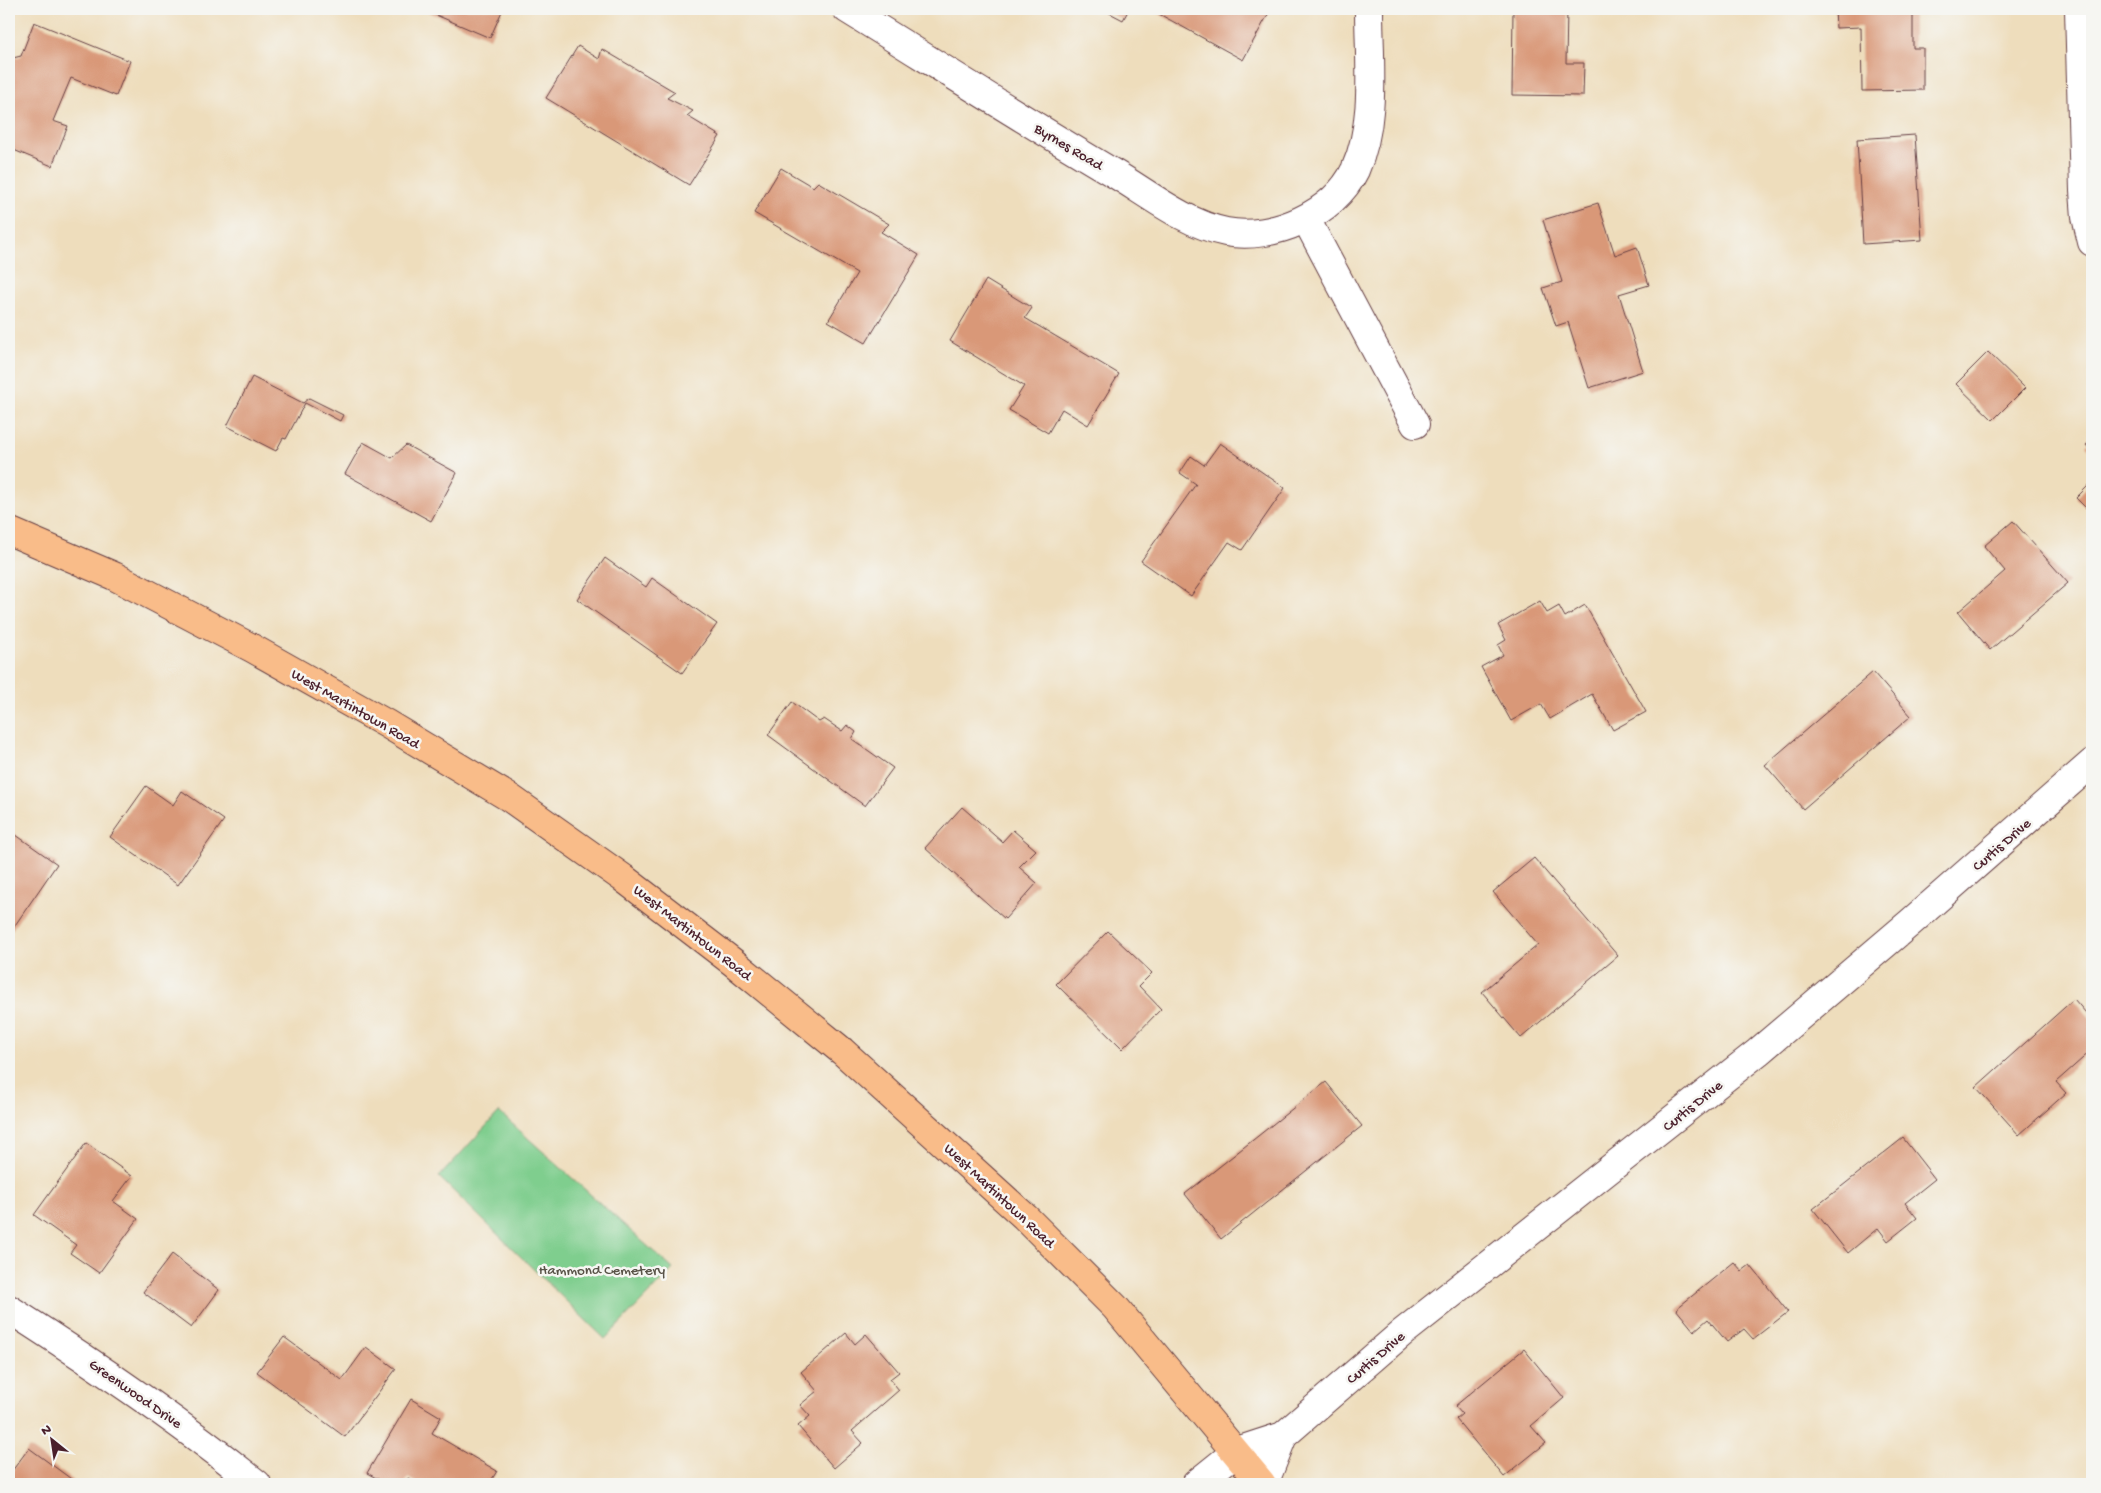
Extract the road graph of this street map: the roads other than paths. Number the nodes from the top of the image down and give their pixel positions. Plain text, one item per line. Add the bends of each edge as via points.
1 (847, 9) edge
2 (1369, 9) edge
3 (2079, 9) edge
4 (1306, 219) junction
5 (2092, 242) edge
6 (1415, 424) dead end
7 (9, 531) edge
8 (2092, 764) edge
9 (9, 1309) edge
10 (1283, 1436) junction
11 (1237, 1451) junction
12 (257, 1484) edge
13 (1196, 1484) edge
14 (1263, 1484) edge

1 - 4 street, Byrnes Road via 1200,224 1227,232 1254,233 1281,229
2 - 4 street, Byrnes Road via 1370,106 1365,138 1354,171 1346,183 1328,203
3 - 5 street via 2084,191
4 - 6 street
7 - 11 main road, West Martintown Road via 114,576 387,724 510,798 623,878 842,1051 1025,1217 1115,1307
8 - 10 street, Curtis Drive via 1758,1052 1402,1333
9 - 12 street, Greenwood Drive via 110,1374
10 - 11 street, Curtis Drive
10 - 14 street, Curtis Drive
11 - 13 street
11 - 14 main road, West Martintown Road

